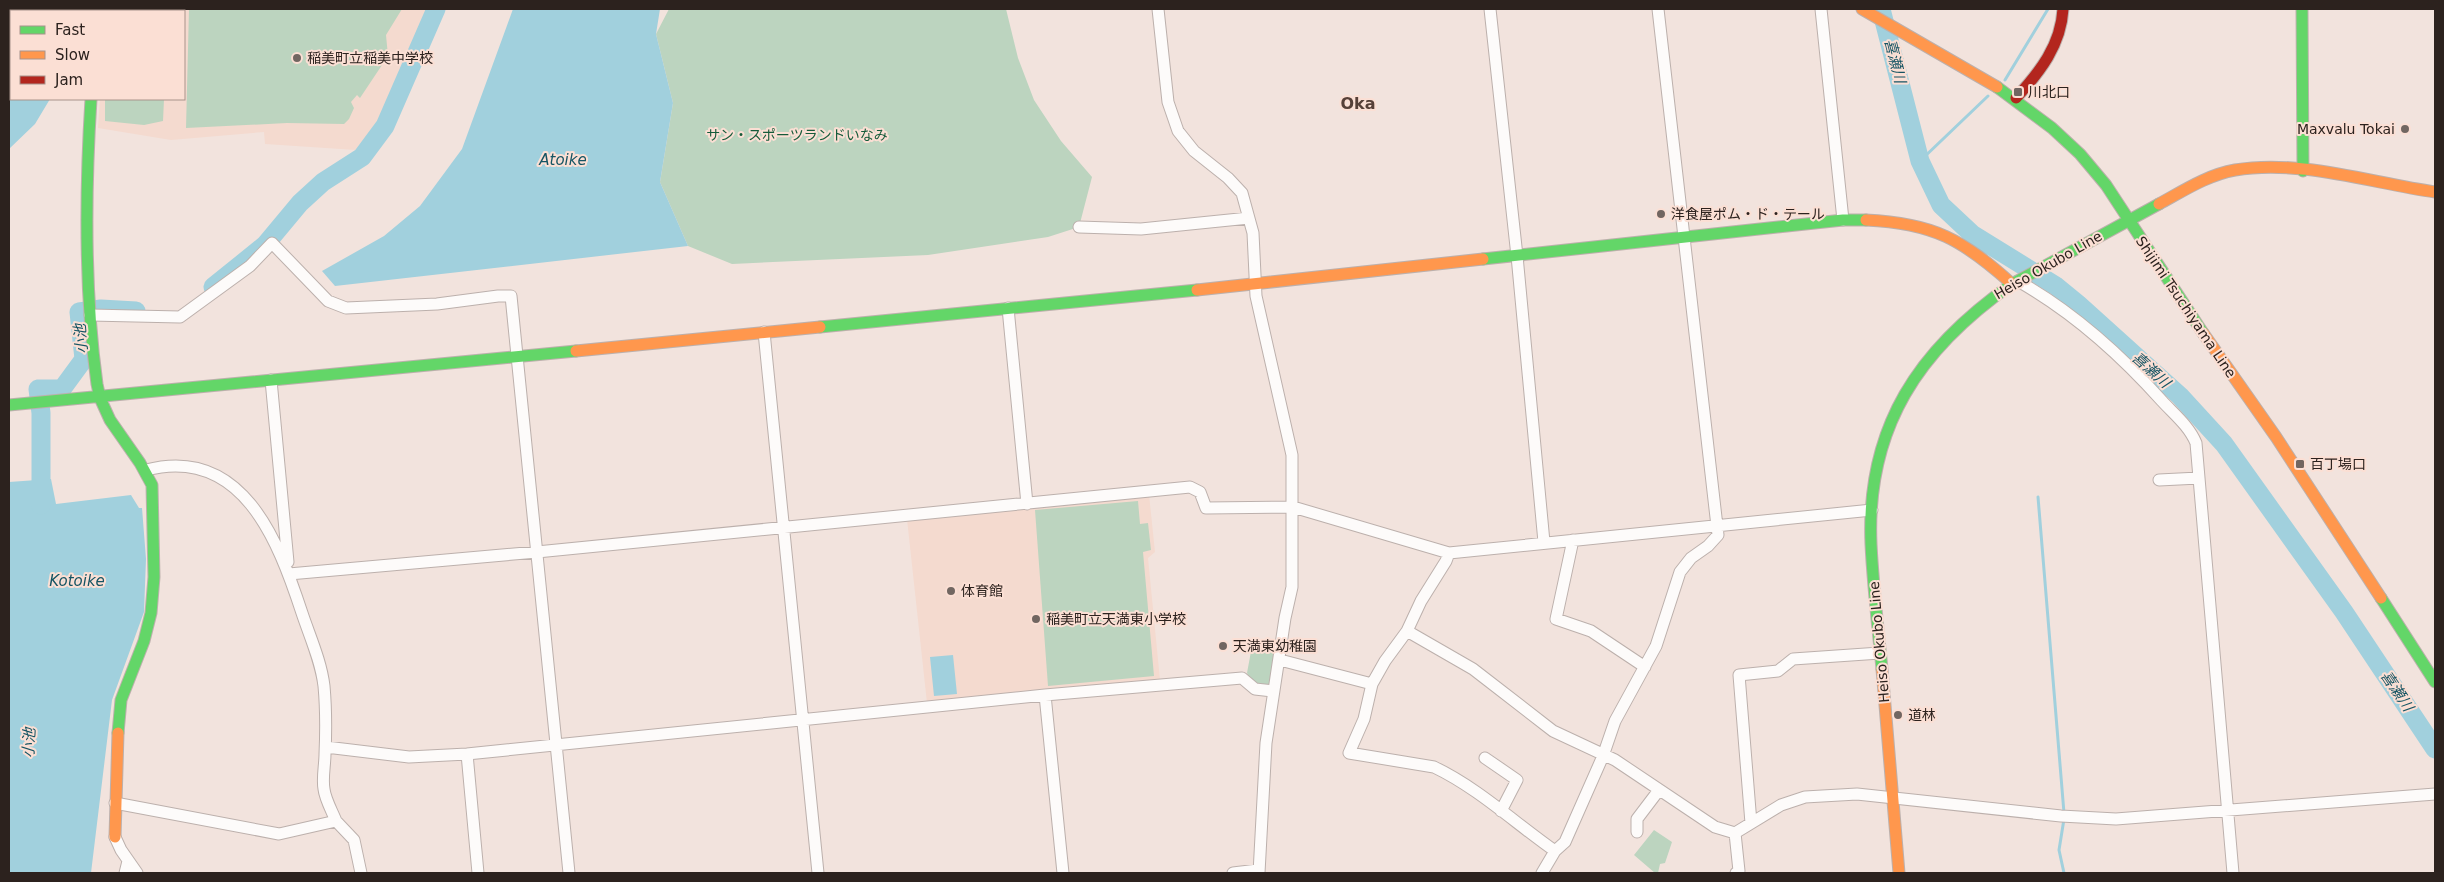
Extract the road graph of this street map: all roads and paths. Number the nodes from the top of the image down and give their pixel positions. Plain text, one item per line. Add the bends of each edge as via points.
1 (1158, 9) edge
2 (1490, 9) edge
3 (1658, 9) edge
4 (1821, 9) edge
5 (1862, 9) edge
6 (2063, 9) edge
7 (2302, 9) edge
8 (2016, 98) junction
9 (91, 100) edge
10 (2303, 171) junction
11 (2435, 192) edge
12 (1249, 218) junction
13 (1843, 220) junction
14 (2128, 221) junction
15 (1079, 228) dead end
16 (1683, 237) junction
17 (1518, 256) junction
18 (2016, 282) junction
19 (1256, 284) junction
20 (1008, 308) junction
21 (90, 315) junction
22 (764, 332) junction
23 (518, 356) junction
24 (271, 380) junction
25 (100, 398) junction
26 (9, 405) edge
27 (146, 470) junction
28 (2199, 478) junction
29 (2159, 480) dead end
30 (1027, 504) junction
31 (1293, 507) junction
32 (1872, 510) junction
33 (1716, 524) junction
34 (784, 526) junction
35 (1573, 540) junction
36 (1544, 542) junction
37 (537, 552) junction
38 (1449, 553) junction
39 (289, 574) junction
40 (1407, 631) junction
41 (1880, 654) junction
42 (1280, 660) junction
43 (1645, 667) junction
44 (2435, 682) edge
45 (1372, 684) junction
46 (1273, 691) junction
47 (1045, 695) junction
48 (801, 721) junction
49 (557, 745) junction
50 (326, 747) junction
51 (467, 754) junction
52 (1603, 756) junction
53 (1485, 758) dead end
54 (1659, 790) junction
55 (2433, 794) edge
56 (1893, 799) junction
57 (115, 803) junction
58 (1501, 811) junction
59 (2228, 811) junction
60 (336, 821) junction
61 (1750, 823) junction
62 (1637, 832) dead end
63 (1735, 833) junction
64 (1555, 851) junction
65 (128, 861) junction
66 (1258, 872) edge
67 (124, 873) edge
68 (137, 873) edge
69 (361, 873) edge
70 (478, 873) edge
71 (569, 873) edge
72 (818, 873) edge
73 (1063, 873) edge
74 (1233, 873) edge
75 (1542, 873) edge
76 (1736, 873) edge
77 (1899, 873) edge
78 (2233, 873) edge

1 - 12 street via 1168,102 1178,131 1194,151 1242,193
2 - 17 street
3 - 16 street
4 - 13 street
5 - 8 street, Shijimi Tsuchiyama Line
6 - 8 street via 2059,35 2045,60
7 - 10 street
8 - 14 street, Shijimi Tsuchiyama Line via 2087,160
9 - 21 street via 85,225
10 - 11 street, Heiso Okubo Line
10 - 14 street, Heiso Okubo Line via 2234,170 2206,179
12 - 15 street via 1141,229
12 - 19 street
13 - 16 street
13 - 18 street via 1899,222 1945,234
14 - 18 street, Heiso Okubo Line
14 - 44 street, Shijimi Tsuchiyama Line via 2276,437
16 - 17 street
16 - 33 street
17 - 19 street
17 - 36 street
18 - 28 street via 2060,307 2143,379 2193,436
18 - 32 street, Heiso Okubo Line via 1982,304 1922,365 1898,405 1880,450
19 - 20 street
19 - 31 street via 1292,455
20 - 22 street
20 - 30 street
21 - 23 street via 180,317 250,266 272,243 328,300 346,308 438,304 511,296
21 - 25 street
22 - 23 street
22 - 34 street
23 - 24 street
23 - 37 street
24 - 25 street
24 - 39 street
25 - 26 street
25 - 27 street via 107,414
27 - 39 street via 188,465 221,476 250,503 280,551
27 - 57 street via 152,485 152,604 119,710
28 - 29 street
28 - 59 street
30 - 31 street via 1190,486 1200,492 1206,508
30 - 34 street
31 - 38 street
31 - 42 street via 1292,587
32 - 33 street
32 - 41 street, Heiso Okubo Line via 1871,544
33 - 35 street
33 - 43 street via 1718,535 1680,572 1656,646
34 - 37 street
34 - 48 street
35 - 36 street
35 - 43 street via 1556,619 1591,631
36 - 38 street
37 - 39 street
37 - 49 street
38 - 40 street
39 - 50 street via 319,662 324,686
40 - 45 street
40 - 52 street via 1474,669 1553,731
41 - 56 street, Heiso Okubo Line
41 - 61 street via 1793,659 1778,671 1738,675
42 - 45 street
42 - 46 street
43 - 52 street via 1615,721
45 - 58 street via 1364,719 1349,752 1434,767 1478,792
46 - 47 street via 1255,689 1242,678
46 - 66 street via 1266,742
47 - 48 street
47 - 73 street
48 - 49 street
48 - 72 street
49 - 51 street
49 - 71 street
50 - 51 street via 409,757
50 - 60 street via 324,789
51 - 70 street
52 - 54 street via 1615,760
52 - 64 street via 1564,842
53 - 58 street via 1517,780
54 - 62 street via 1637,820
54 - 63 street via 1715,827
55 - 59 street
56 - 59 street via 2116,819
56 - 61 street via 1857,794 1805,797 1780,805
56 - 77 street, Heiso Okubo Line
57 - 60 street via 279,834
57 - 65 street via 116,837
58 - 64 street
59 - 78 street
60 - 69 street via 354,840
61 - 63 street
63 - 76 street via 1739,871
64 - 75 street
65 - 67 street
65 - 68 street
66 - 74 street

